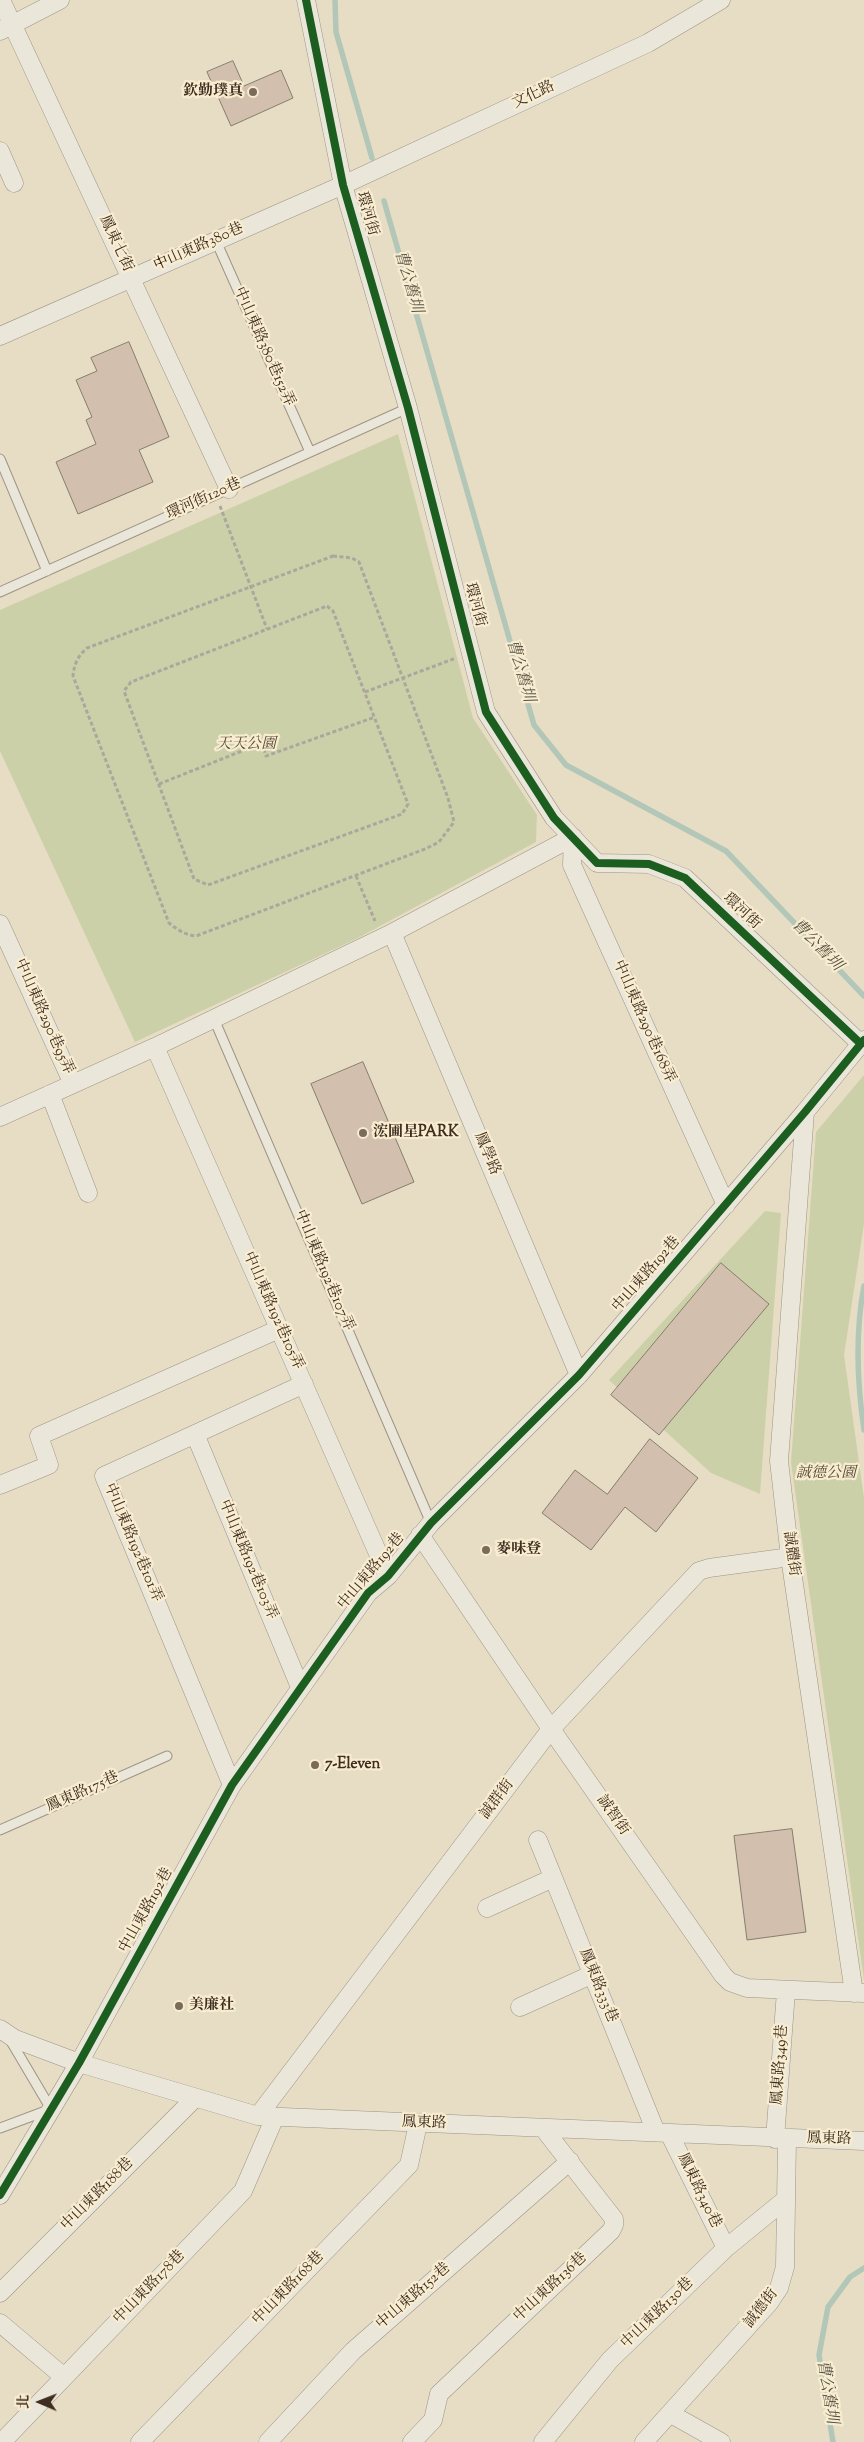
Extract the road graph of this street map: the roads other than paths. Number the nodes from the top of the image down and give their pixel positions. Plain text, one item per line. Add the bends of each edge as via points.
1 (1, 0) edge
2 (60, 0) edge
3 (306, 0) edge
4 (721, 0) edge
5 (6, 28) edge
6 (0, 151) edge
7 (14, 184) dead end
8 (343, 185) junction
9 (216, 241) junction
10 (131, 278) junction
11 (0, 336) edge
12 (408, 408) junction
13 (310, 452) junction
14 (0, 460) edge
15 (223, 492) junction
16 (47, 571) junction
17 (0, 592) edge
18 (573, 837) junction
19 (0, 924) edge
20 (387, 936) junction
21 (214, 1019) junction
22 (862, 1042) edge
23 (155, 1047) junction
24 (73, 1084) junction
25 (50, 1094) junction
26 (805, 1112) junction
27 (0, 1116) edge
28 (88, 1193) dead end
29 (726, 1204) junction
30 (279, 1329) junction
31 (579, 1376) junction
32 (304, 1384) junction
33 (195, 1434) junction
34 (0, 1484) edge
35 (426, 1529) junction
36 (790, 1557) junction
37 (388, 1576) junction
38 (300, 1687) junction
39 (551, 1729) junction
40 (167, 1756) dead end
41 (232, 1785) junction
42 (0, 1830) edge
43 (538, 1840) dead end
44 (553, 1878) junction
45 (487, 1908) dead end
46 (593, 1974) junction
47 (786, 1991) junction
48 (859, 1993) edge
49 (520, 2007) dead end
50 (2, 2033) edge
51 (79, 2063) junction
52 (196, 2098) junction
53 (51, 2109) junction
54 (266, 2117) junction
55 (418, 2124) junction
56 (0, 2128) edge
57 (543, 2128) junction
58 (662, 2133) junction
59 (781, 2139) junction
60 (864, 2141) edge
61 (570, 2161) junction
62 (2, 2188) edge
63 (786, 2198) junction
64 (726, 2248) junction
65 (0, 2293) edge
66 (0, 2323) edge
67 (64, 2377) junction
68 (670, 2414) junction
69 (2, 2442) edge
70 (140, 2442) edge
71 (268, 2442) edge
72 (412, 2442) edge
73 (543, 2442) edge
74 (644, 2442) edge
75 (721, 2442) edge

1 - 5 street, 鳳東七街
2 - 5 street
3 - 8 street, 環河街
4 - 8 street, 文化路 via 648,43
5 - 10 street, 鳳東七街
6 - 7 street
8 - 9 street, 中山東路380巷
8 - 12 street, 環河街
9 - 10 street, 中山東路380巷
9 - 13 lane, 中山東路380巷152弄
10 - 11 street, 中山東路380巷
10 - 15 street, 鳳東七街
12 - 13 lane, 環河街120巷
12 - 18 street, 環河街 via 486,712 554,818
13 - 15 lane, 環河街120巷
14 - 16 lane
15 - 16 lane, 環河街120巷
16 - 17 lane, 環河街120巷
18 - 20 street
18 - 22 street, 環河街 via 597,863 649,864 684,878
18 - 29 street, 中山東路290巷168弄 via 572,865
19 - 24 street, 中山東路290巷95弄
20 - 21 street
20 - 31 street, 鳳學路
21 - 23 street
21 - 35 lane, 中山東路192巷107弄
22 - 26 street, 中山東路192巷
23 - 24 street
23 - 30 street, 中山東路192巷105弄
24 - 25 street
25 - 27 street
25 - 28 street
26 - 29 street, 中山東路192巷
26 - 36 street, 誠體街 via 779,1461
29 - 31 street, 中山東路192巷
30 - 32 street, 中山東路192巷105弄
30 - 34 street via 39,1436 49,1465
31 - 35 street, 中山東路192巷
32 - 33 street, 中山東路192巷101弄
32 - 37 street, 中山東路192巷105弄
33 - 38 street, 中山東路192巷103弄
33 - 41 street, 中山東路192巷101弄 via 104,1476
35 - 37 street, 中山東路192巷
35 - 39 street, 誠智街
36 - 39 street, 誠群街 via 699,1571
36 - 48 street, 誠體街
37 - 38 street, 中山東路192巷 via 368,1593
38 - 41 street, 中山東路192巷
39 - 47 street, 誠智街 via 723,1975 738,1986
39 - 54 street, 誠群街
40 - 42 lane, 鳳東路175巷
41 - 51 street, 中山東路192巷
43 - 44 street, 鳳東路333巷
44 - 45 street
44 - 46 street, 鳳東路333巷
46 - 49 street
46 - 58 street, 鳳東路333巷
47 - 48 street, 誠智街
47 - 59 street, 鳳東路349巷
50 - 51 street, 鳳東路
50 - 53 lane
51 - 52 street, 鳳東路
51 - 53 street, 中山東路192巷
52 - 54 street, 鳳東路
52 - 65 street, 中山東路188巷
53 - 56 lane
53 - 62 street, 中山東路192巷
54 - 55 street, 鳳東路
54 - 67 street, 中山東路178巷 via 243,2191
55 - 57 street, 鳳東路
55 - 70 street, 中山東路168巷 via 409,2165
57 - 58 street, 鳳東路
57 - 61 street, 中山東路136巷
58 - 59 street, 鳳東路
58 - 64 street, 鳳東路340巷
59 - 60 street, 鳳東路
59 - 63 street, 誠德街
61 - 71 street, 中山東路152巷 via 353,2350
61 - 72 street, 中山東路136巷 via 614,2219 611,2231 439,2394 433,2420
63 - 64 street, 中山東路130巷
63 - 68 street, 誠德街 via 785,2267 779,2288
64 - 73 street, 中山東路130巷 via 610,2360
66 - 67 street
67 - 69 street, 中山東路178巷
68 - 74 street, 誠德街
68 - 75 street

